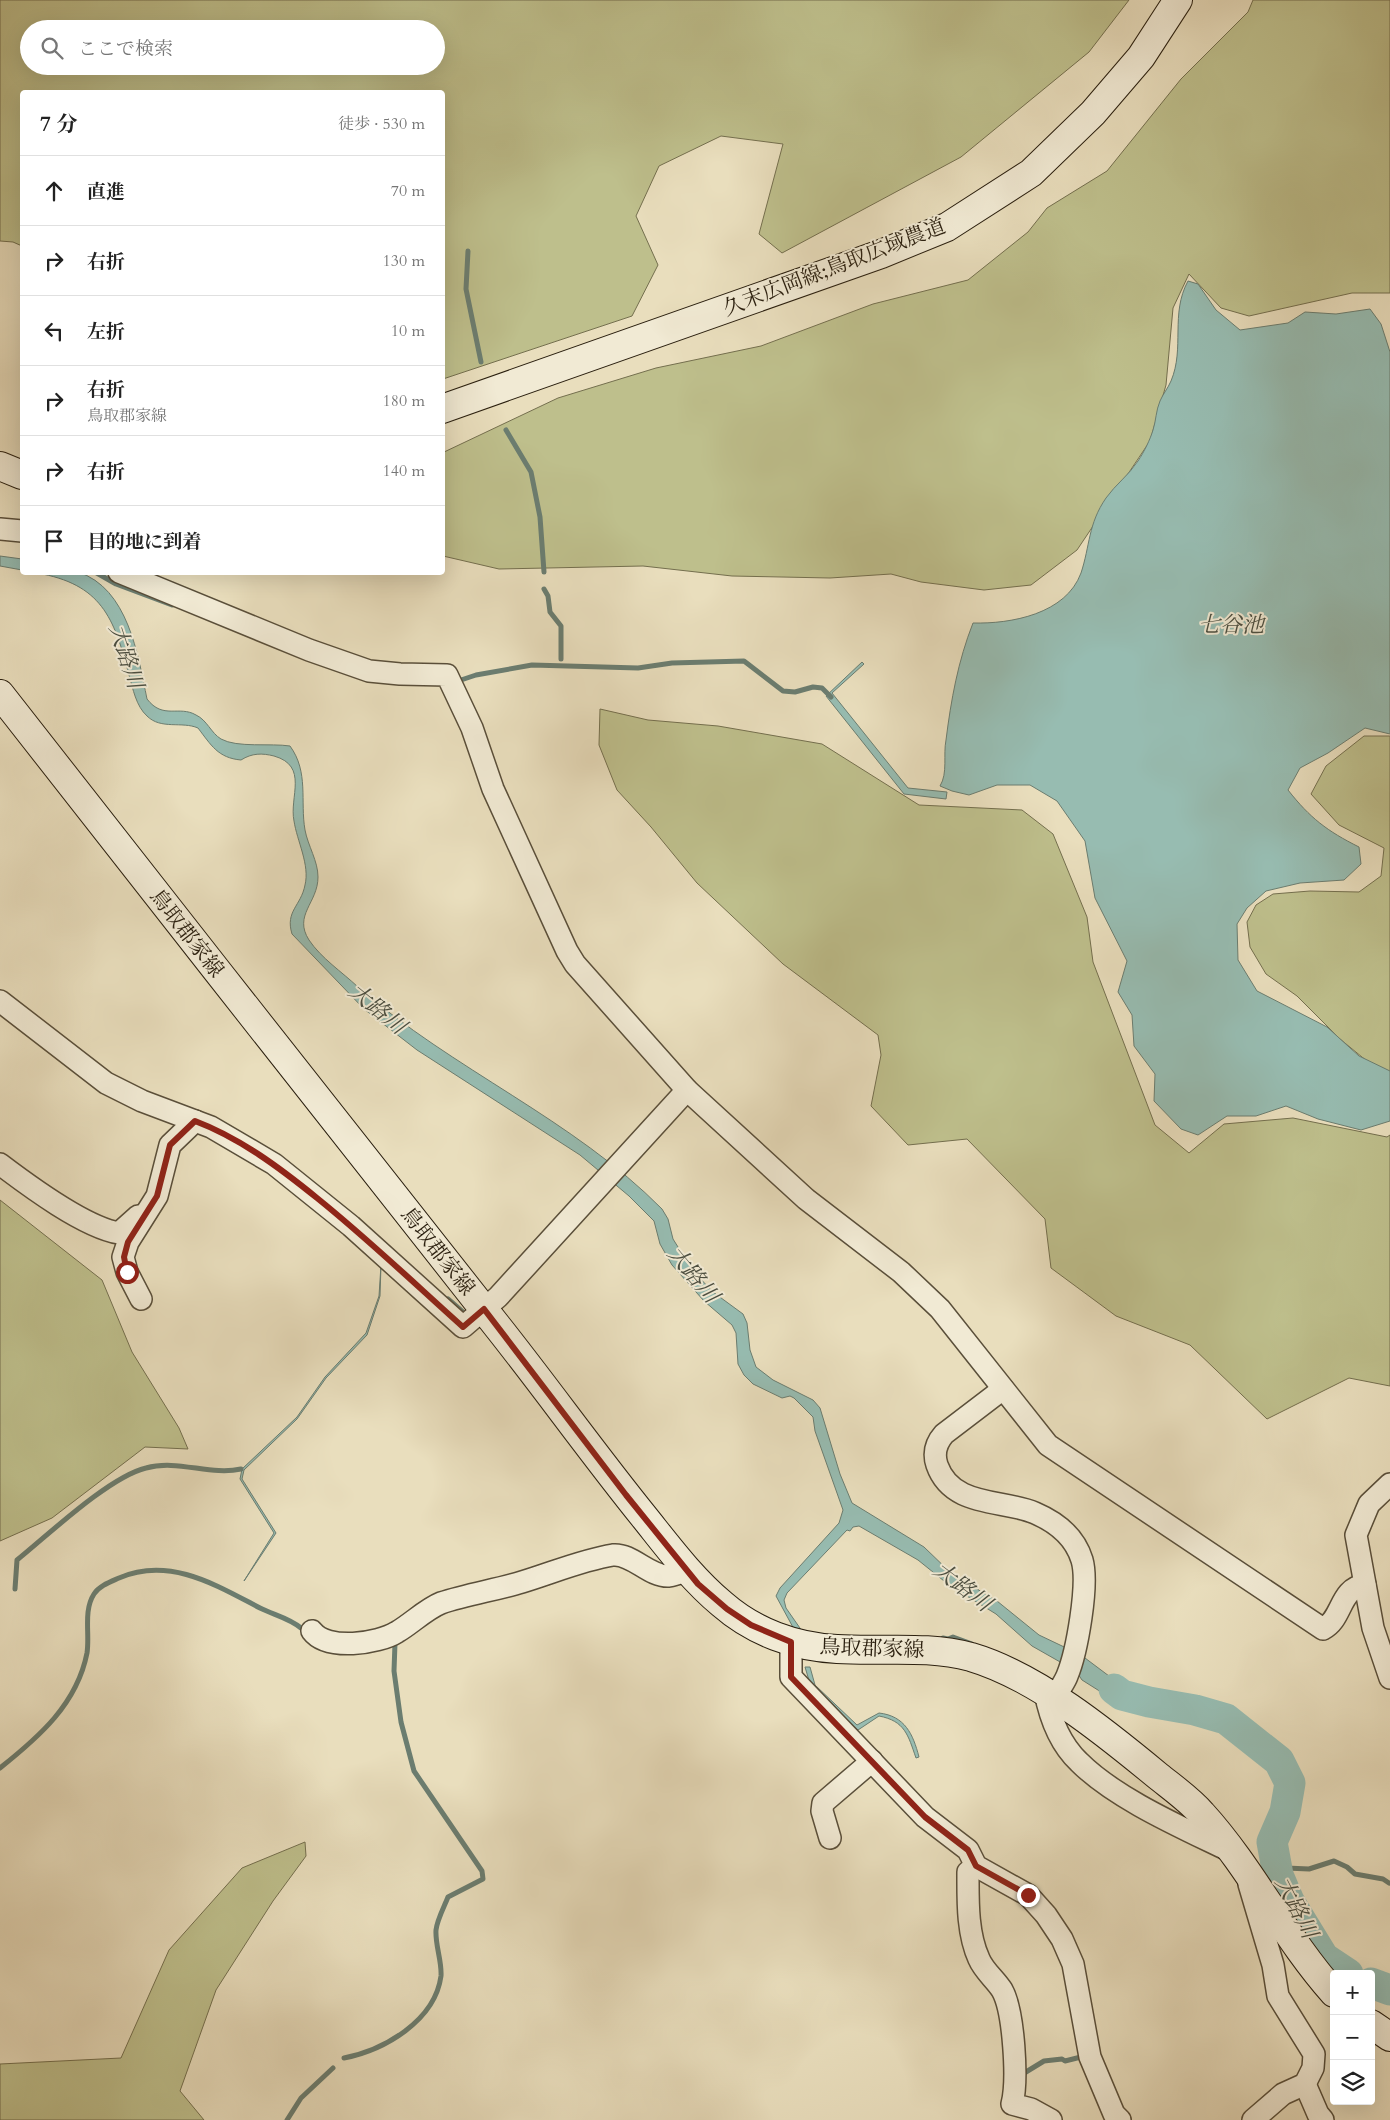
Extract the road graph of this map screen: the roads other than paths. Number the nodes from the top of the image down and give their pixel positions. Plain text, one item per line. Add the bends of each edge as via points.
1 (1178, 0) edge
2 (445, 408) edge
3 (0, 466) edge
4 (20, 474) edge
5 (0, 529) edge
6 (20, 531) edge
7 (126, 575) edge
8 (0, 694) edge
9 (0, 1001) edge
10 (687, 1090) junction
11 (195, 1121) junction
12 (0, 1164) edge
13 (148, 1209) junction
14 (141, 1299) dead end
15 (484, 1309) junction
16 (1003, 1389) junction
17 (1390, 1484) edge
18 (688, 1570) junction
19 (1365, 1585) junction
20 (312, 1631) dead end
21 (791, 1642) junction
22 (1390, 1678) edge
23 (1050, 1696) junction
24 (872, 1761) junction
25 (830, 1838) dead end
26 (1238, 1861) junction
27 (976, 1866) junction
28 (1330, 1988) edge
29 (1304, 2084) junction
30 (1051, 2120) edge
31 (1120, 2120) edge
32 (1253, 2120) edge
33 (1323, 2120) edge

1 - 2 main road, 久末広岡線;鳥取広域農道 via 1141,57 1086,119 1031,173 946,227 881,254
3 - 4 main road
5 - 6 street
7 - 10 street via 309,650 369,671 447,675 567,951
8 - 15 main road, 鳥取郡家線
9 - 11 street via 106,1083
10 - 15 street
10 - 16 street via 806,1199 908,1278 940,1309
11 - 13 street via 170,1145 157,1196
11 - 15 street via 274,1164 351,1226 463,1327
12 - 13 street via 57,1204 108,1232 119,1234
13 - 14 street via 130,1236 124,1257 127,1272
15 - 18 main road, 鳥取郡家線 via 626,1495
16 - 19 street via 1048,1445 1314,1626 1326,1628 1348,1592
16 - 23 street via 944,1434 938,1440 934,1458 939,1471 956,1489 989,1504 1032,1512 1048,1519 1070,1537 1078,1550 1082,1561 1083,1591 1076,1645 1067,1676
17 - 19 street via 1370,1504 1356,1535
18 - 20 street via 669,1576 616,1555 439,1604 401,1641 344,1644 315,1635
18 - 21 main road, 鳥取郡家線 via 698,1584 727,1609 751,1625
19 - 22 street via 1373,1628
21 - 23 main road, 鳥取郡家線 via 836,1649 938,1650 1007,1670
21 - 24 street via 791,1677
23 - 26 main road, 鳥取郡家線 via 1133,1755 1200,1812
23 - 26 street via 1049,1714 1060,1738 1079,1762 1124,1796
24 - 25 street via 823,1804
24 - 27 street via 925,1817 968,1850
26 - 28 main road, 鳥取郡家線 via 1292,1942
26 - 29 street via 1273,1965 1278,1996 1314,2054 1313,2068
27 - 30 street via 968,1872 970,1926 979,1960 1003,1992 1016,2071 1012,2104
27 - 31 street via 1028,1895 1062,1939 1073,1964 1090,2057 1114,2114
29 - 32 street via 1283,2094
29 - 33 street

